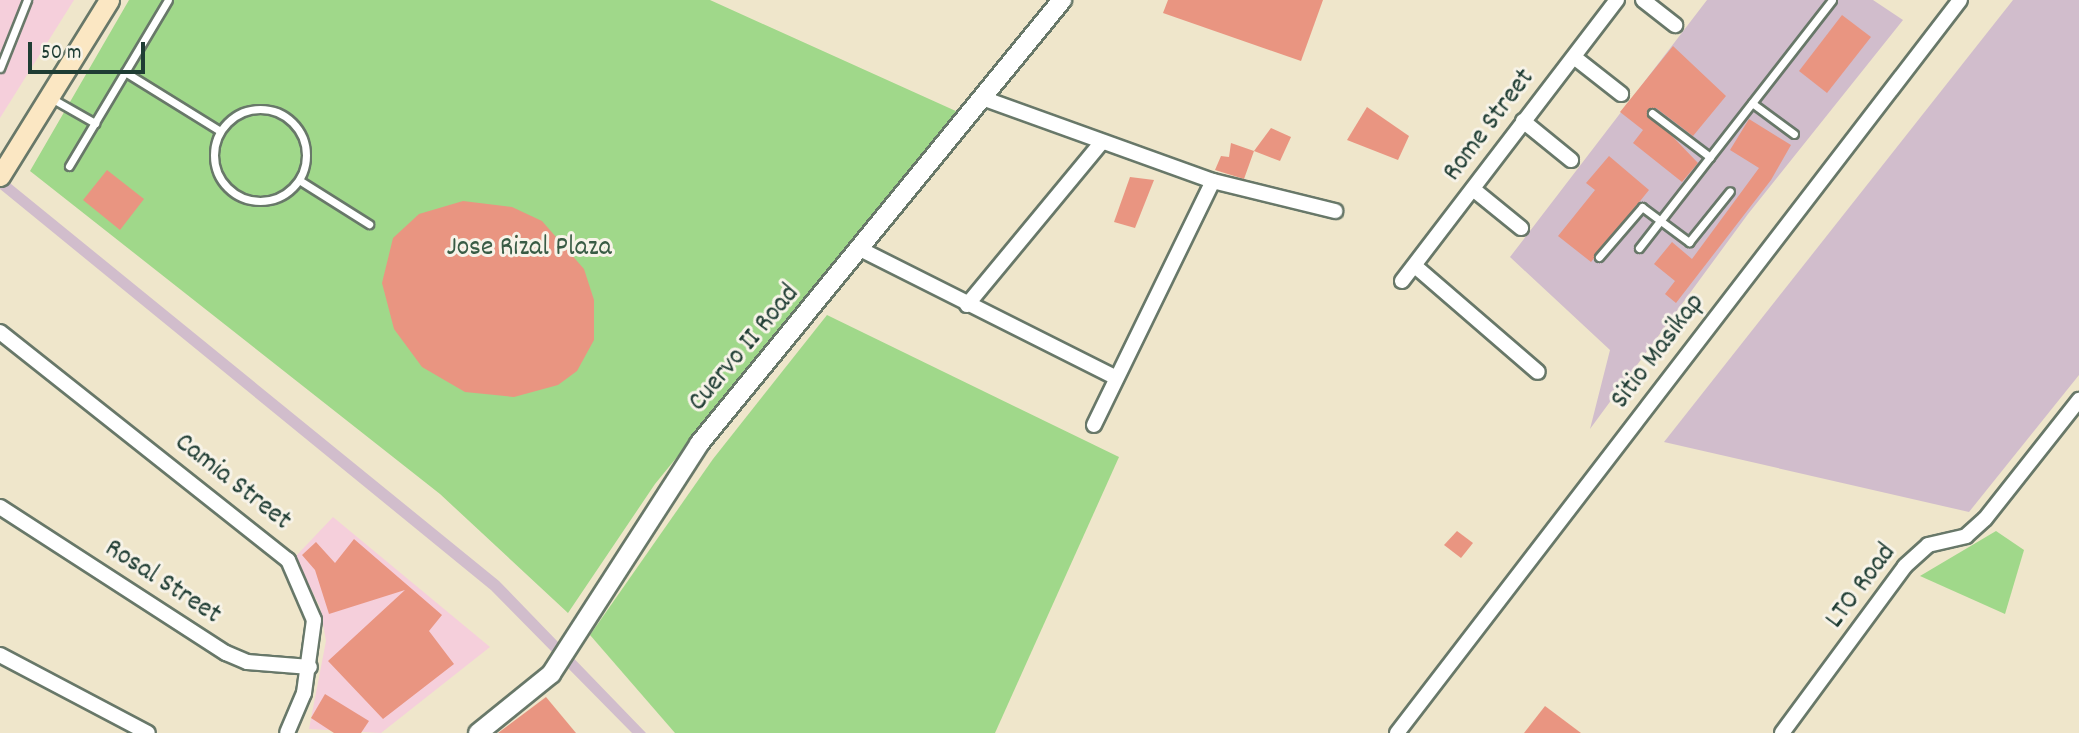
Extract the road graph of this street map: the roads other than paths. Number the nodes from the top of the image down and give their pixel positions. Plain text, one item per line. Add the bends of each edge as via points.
1 (27, 0) edge
2 (109, 0) edge
3 (1062, 0) edge
4 (1617, 0) edge
5 (1643, 0) edge
6 (1832, 0) edge
7 (1960, 0) edge
8 (166, 1) edge
9 (1675, 25) dead end
10 (1574, 57) junction
11 (0, 68) edge
12 (125, 72) junction
13 (1621, 94) dead end
14 (50, 98) junction
15 (985, 99) junction
16 (1752, 103) junction
17 (1652, 113) dead end
18 (1523, 121) junction
19 (95, 123) junction
20 (220, 131) junction
21 (1794, 134) dead end
22 (1101, 143) junction
23 (1710, 157) junction
24 (1570, 160) dead end
25 (69, 166) dead end
26 (0, 176) edge
27 (299, 180) junction
28 (1213, 181) junction
29 (1473, 189) junction
30 (1730, 191) dead end
31 (1335, 211) dead end
32 (1661, 220) junction
33 (369, 224) dead end
34 (1521, 228) dead end
35 (1639, 248) dead end
36 (862, 250) junction
37 (1599, 257) dead end
38 (1415, 266) junction
39 (1402, 281) dead end
40 (967, 305) junction
41 (0, 332) edge
42 (1538, 372) dead end
43 (1115, 377) junction
44 (2079, 400) edge
45 (1094, 425) dead end
46 (0, 507) edge
47 (0, 655) edge
48 (310, 667) junction
49 (148, 733) edge
50 (287, 733) edge
51 (478, 733) edge
52 (1397, 733) edge
53 (1782, 733) edge

1 - 11 lane
2 - 14 main road
3 - 15 street, Cuervo II Road
4 - 10 street, Rome Street
5 - 9 street
6 - 16 lane
7 - 52 street, Sitio Masikap
8 - 12 lane
10 - 13 street
10 - 18 street, Rome Street
12 - 19 lane
12 - 20 lane
14 - 19 lane
14 - 26 main road
15 - 22 street
15 - 36 street, Cuervo II Road
16 - 21 lane
16 - 23 lane
17 - 23 lane
18 - 24 street
18 - 29 street, Rome Street
19 - 25 lane
20 - 27 lane via 214,145 219,177 242,198 274,199
20 - 27 lane via 246,110 278,111 304,141
22 - 28 street
22 - 40 street
23 - 32 lane
27 - 33 lane
28 - 31 street
28 - 43 street
29 - 34 street
29 - 38 street, Rome Street
30 - 32 lane via 1689,242
32 - 35 lane
32 - 37 lane via 1642,207
36 - 40 street
36 - 51 street, Cuervo II Road via 699,444 551,674
38 - 39 street, Rome Street
38 - 42 street
40 - 43 street
41 - 48 street, Camia Street via 288,560 310,600
43 - 45 street
44 - 53 street, LTO Road via 1985,519 1966,536 1928,545 1905,566
46 - 48 street, Rosal Street via 226,653
47 - 49 street
48 - 50 street, Camia Street

